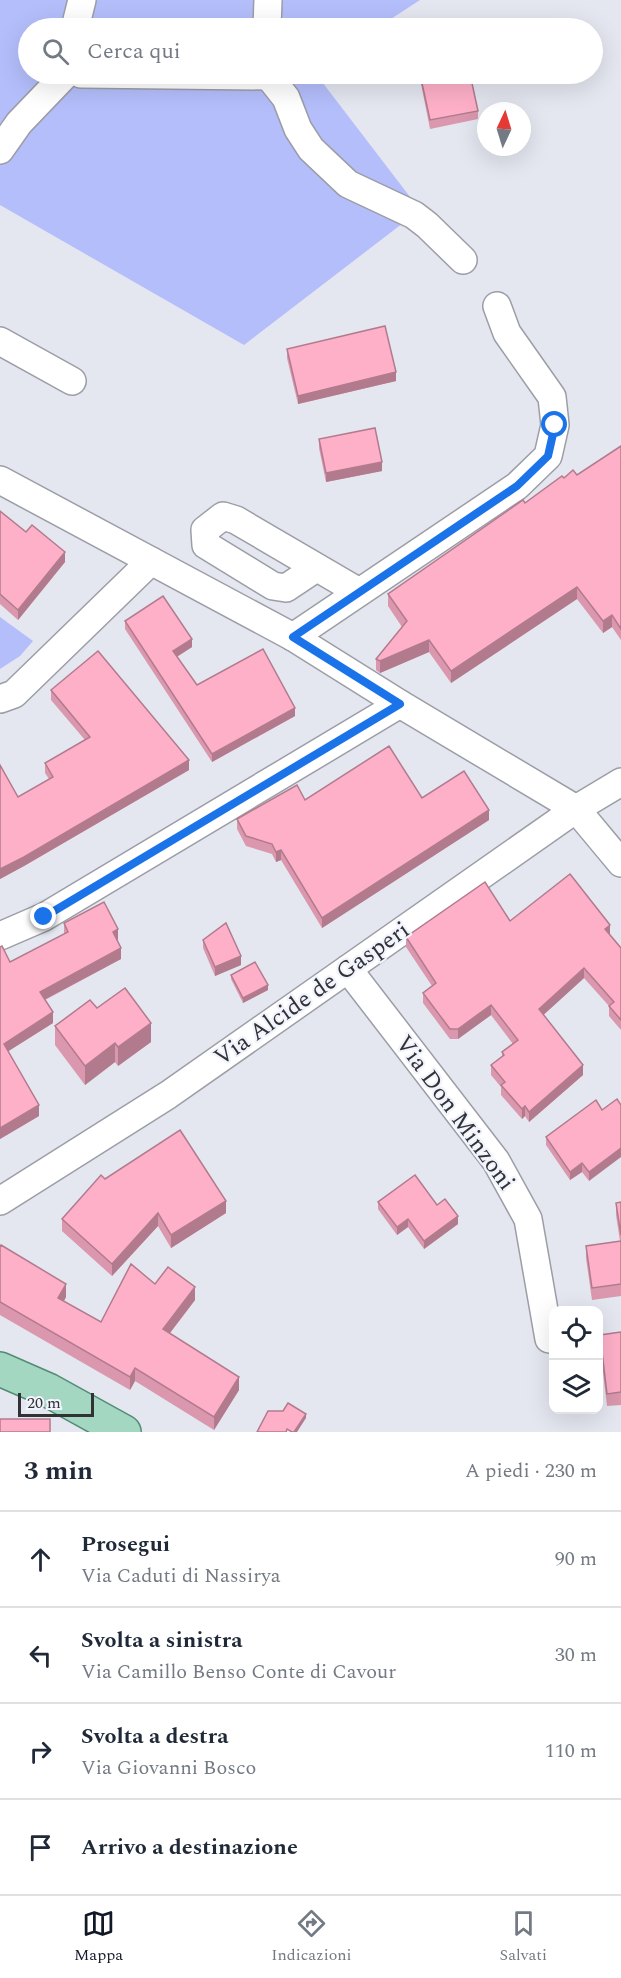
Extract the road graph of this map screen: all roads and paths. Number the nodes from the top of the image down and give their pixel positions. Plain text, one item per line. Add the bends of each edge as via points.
1 (81, 0) edge
2 (268, 0) edge
3 (77, 18) edge
4 (267, 18) edge
5 (57, 84) edge
6 (274, 84) edge
7 (0, 150) edge
8 (463, 260) dead end
9 (497, 306) dead end
10 (0, 341) edge
11 (72, 381) dead end
12 (0, 480) edge
13 (151, 561) junction
14 (316, 568) dead end
15 (359, 592) junction
16 (293, 637) junction
17 (0, 699) edge
18 (400, 704) junction
19 (621, 782) edge
20 (576, 809) junction
21 (621, 863) edge
22 (0, 936) edge
23 (348, 969) junction
24 (0, 1201) edge
25 (549, 1339) dead end
26 (0, 1369) edge
27 (123, 1432) edge

1 - 3 street
2 - 4 street
5 - 7 street
6 - 8 street via 286,98 311,149 348,184 414,215
9 - 15 street via 507,333 552,397 555,425 548,456 517,486
10 - 11 street
12 - 13 street
13 - 16 street
13 - 17 street via 14,694
14 - 15 street
15 - 16 street
16 - 18 street
18 - 20 street
18 - 22 street via 44,917
19 - 20 street, Via Alcide de Gasperi
20 - 21 street
20 - 23 street, Via Alcide de Gasperi
23 - 24 street, Via Alcide de Gasperi via 168,1095
23 - 25 street, Via Don Minzoni via 496,1161 528,1219
26 - 27 main road via 48,1390

